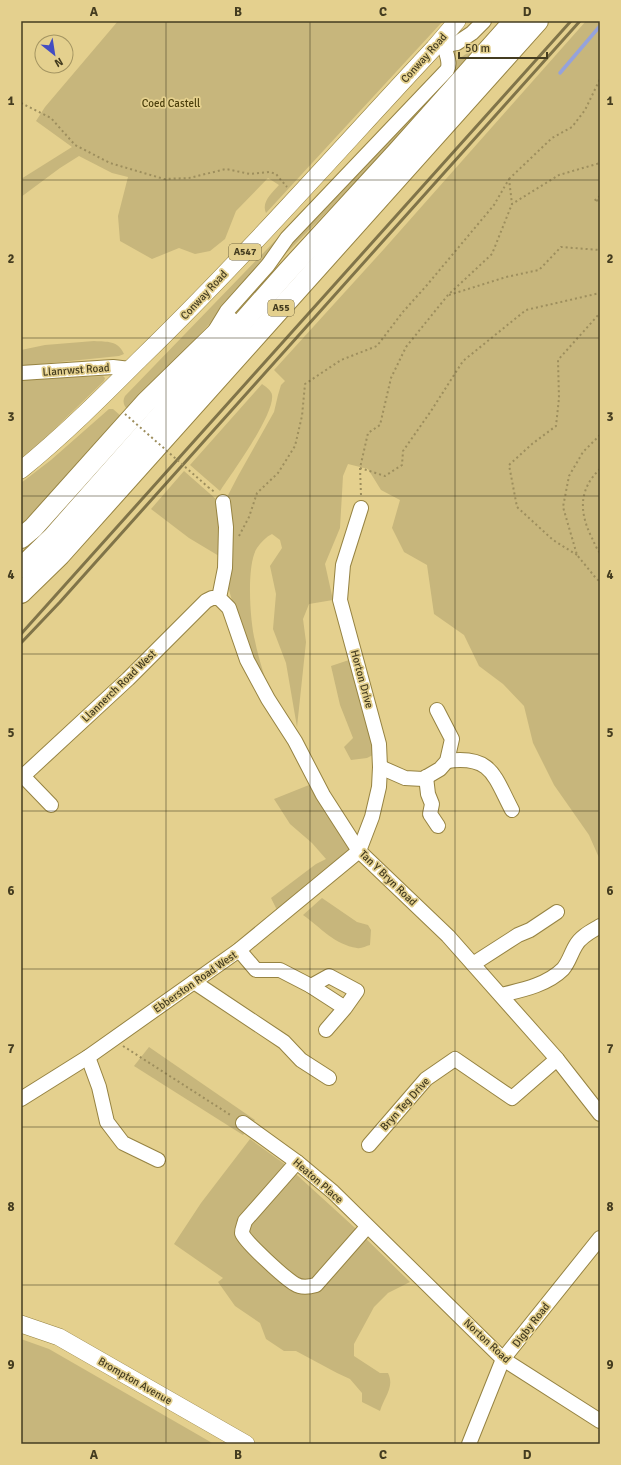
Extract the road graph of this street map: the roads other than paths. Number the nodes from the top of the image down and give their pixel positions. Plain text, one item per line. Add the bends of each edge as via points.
1 (457, 21) edge
2 (484, 21) edge
3 (514, 21) edge
4 (538, 21) edge
5 (439, 47) junction
6 (286, 273) junction
7 (212, 336) junction
8 (130, 369) junction
9 (21, 374) edge
10 (21, 470) edge
11 (223, 502) dead end
12 (361, 508) road end
13 (21, 538) edge
14 (21, 568) edge
15 (21, 593) edge
16 (219, 598) junction
17 (436, 710) dead end
18 (447, 761) junction
19 (380, 767) junction
20 (22, 777) edge
21 (426, 777) junction
22 (51, 805) dead end
23 (512, 810) dead end
24 (438, 826) dead end
25 (359, 851) junction
26 (557, 912) dead end
27 (600, 926) edge
28 (239, 950) junction
29 (473, 964) junction
30 (194, 982) junction
31 (311, 986) junction
32 (501, 995) junction
33 (345, 1008) junction
34 (326, 1030) dead end
35 (88, 1057) junction
36 (558, 1058) junction
37 (329, 1078) dead end
38 (21, 1099) edge
39 (600, 1114) edge
40 (243, 1123) road end
41 (369, 1145) dead end
42 (158, 1160) dead end
43 (297, 1162) junction
44 (367, 1227) junction
45 (600, 1238) edge
46 (387, 1245) joint
47 (21, 1324) edge
48 (503, 1359) junction
49 (600, 1421) edge
50 (246, 1444) edge
51 (469, 1444) edge

1 - 5 main road, Conway Road / A547
2 - 5 street via 457,43
3 - 6 highway, A55
4 - 15 highway, A55 via 60,555
5 - 7 street via 449,62 447,70 287,238 268,265 227,311
5 - 8 main road, Conway Road / A547 via 179,322
6 - 7 highway
6 - 14 highway, A55 via 52,538
7 - 13 highway via 146,402 33,528
8 - 9 street, Llanrwst Road via 113,367
8 - 10 main road, Conway Road / A547
11 - 16 street via 226,528 225,568
12 - 19 street, Horton Drive via 343,565 340,600 377,737
16 - 20 street, Llannerch Road West via 206,601 128,679
16 - 25 street, Tan Y Bryn Road via 230,608 247,660 268,699 295,741 323,795
17 - 18 street via 452,740
18 - 21 street via 440,769
18 - 23 street via 470,760 489,769
19 - 21 street via 405,778
19 - 25 street, Horton Drive via 380,787
20 - 22 street
21 - 24 street via 432,804 430,814
25 - 28 street, Ebberston Road West
25 - 29 street, Tan Y Bryn Road via 448,936
26 - 29 street
27 - 32 street via 576,944 571,957 554,976 530,988
28 - 30 street, Ebberston Road West
28 - 31 street via 256,970 280,970
29 - 32 street, Tan Y Bryn Road
30 - 35 street, Ebberston Road West
30 - 37 street via 284,1042 301,1060
31 - 33 street
31 - 33 street via 329,976 357,991
32 - 36 street, Tan Y Bryn Road
33 - 34 street
35 - 38 street, Ebberston Road West
35 - 42 street via 107,1122 123,1143
36 - 39 street, Tan Y Bryn Road
36 - 41 street, Bryn Teg Drive via 512,1098 455,1059 426,1078
40 - 43 street, Heaton Place
43 - 44 street, Heaton Place via 333,1192
43 - 44 street via 245,1221 242,1231 252,1248 296,1285 308,1287 316,1285
44 - 46 street, Heaton Place
45 - 48 street, Digby Road
46 - 48 street, Norton Road
47 - 50 main road, Brompton Avenue via 58,1337
48 - 49 street, Norton Road
48 - 51 street, Digby Road

